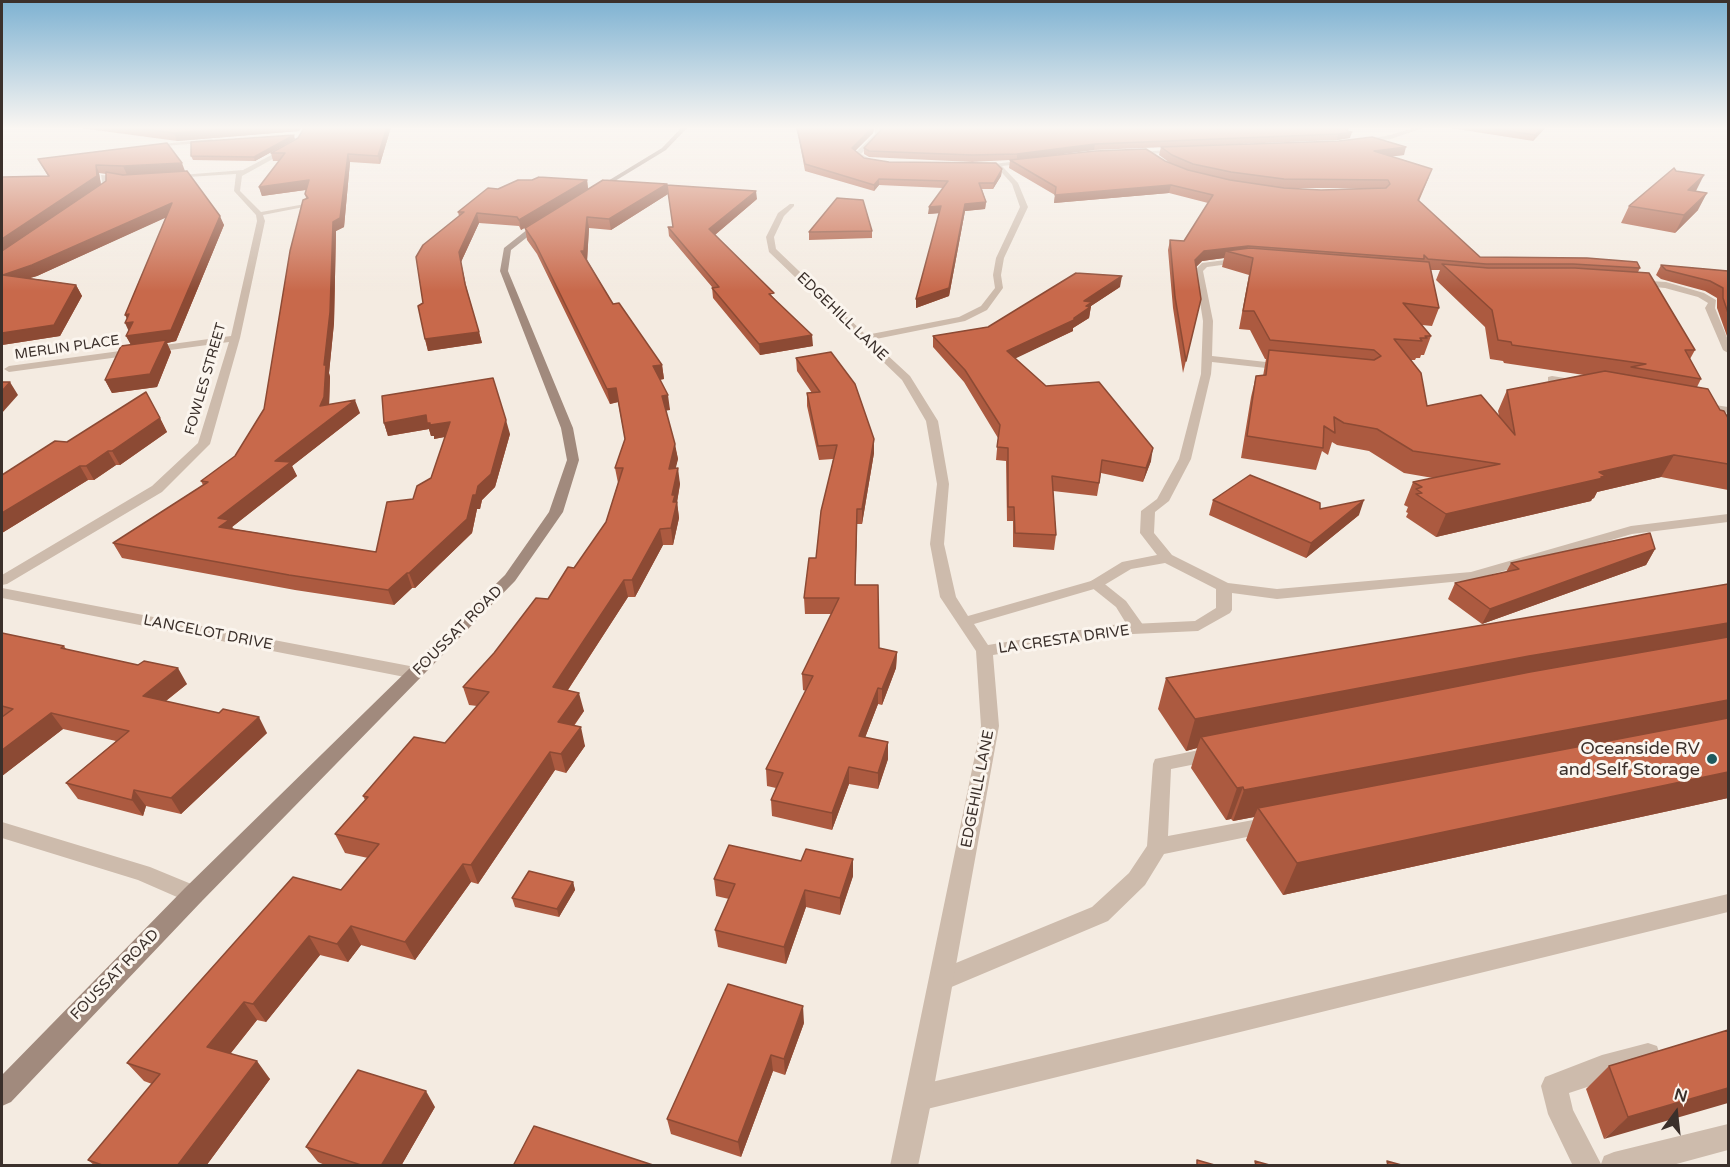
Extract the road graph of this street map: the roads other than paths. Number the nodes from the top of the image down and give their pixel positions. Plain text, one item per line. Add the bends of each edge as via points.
1 (105, 181) edge
2 (238, 181) edge
3 (610, 181) edge
4 (1015, 181) edge
5 (582, 198) edge
6 (88, 200) edge
7 (792, 205) dead end
8 (305, 206) edge
9 (259, 214) junction
10 (551, 217) edge
11 (1258, 261) edge
12 (1621, 281) edge
13 (235, 338) junction
14 (864, 338) junction
15 (1728, 350) edge
16 (1206, 358) junction
17 (1298, 368) edge
18 (9, 369) dead end
19 (1552, 379) edge
20 (1587, 385) edge
21 (1693, 404) edge
22 (1728, 410) edge
23 (1728, 518) edge
24 (1167, 558) junction
25 (2, 581) edge
26 (1096, 584) junction
27 (1224, 587) junction
28 (2, 593) edge
29 (965, 622) junction
30 (1138, 629) junction
31 (984, 651) junction
32 (416, 673) junction
33 (1234, 750) edge
34 (1288, 822) edge
35 (2, 830) edge
36 (1157, 847) junction
37 (193, 895) junction
38 (1728, 903) edge
39 (942, 980) junction
40 (1674, 1048) edge
41 (2, 1093) edge
42 (920, 1098) junction
43 (1728, 1137) edge
44 (904, 1166) edge
45 (1588, 1166) edge
46 (1614, 1166) edge

1 - 6 street via 107,187
2 - 9 street via 237,191
3 - 5 main road
4 - 14 street via 1024,207 1000,258 999,288 984,308 962,319
7 - 14 street, EDGEHILL LANE via 780,215 770,237 772,250
8 - 9 street
9 - 13 street, FOWLES STREET via 261,221
10 - 32 main road, FOUSSAT ROAD via 513,243 507,250 504,271 567,428 573,459 556,512 510,578
11 - 16 street via 1233,260 1205,265 1199,270 1208,321
12 - 15 street via 1666,285 1713,302 1710,308
13 - 18 street, MERLIN PLACE
13 - 25 street, FOWLES STREET via 204,444 157,489
14 - 29 street, EDGEHILL LANE via 906,378 932,422 943,483 937,544 948,597
16 - 17 street
16 - 24 street via 1206,374 1185,459 1162,501 1148,511 1147,533
19 - 20 street
21 - 22 street
23 - 27 street via 1631,530 1472,576 1277,594
24 - 26 street via 1127,565
24 - 27 street
26 - 29 street
26 - 30 street via 1121,604
27 - 30 street, LA CRESTA DRIVE via 1224,610 1198,627
28 - 32 street, LANCELOT DRIVE
29 - 31 street, EDGEHILL LANE
30 - 31 street, LA CRESTA DRIVE
31 - 39 street, EDGEHILL LANE via 990,726
32 - 37 main road, FOUSSAT ROAD
33 - 36 street via 1162,764
34 - 36 street
35 - 37 street via 143,873
36 - 39 street via 1137,879 1100,915
37 - 41 main road, FOUSSAT ROAD
38 - 42 street
39 - 42 street, EDGEHILL LANE
40 - 45 street via 1554,1086 1561,1114
42 - 44 street, EDGEHILL LANE
43 - 46 street

